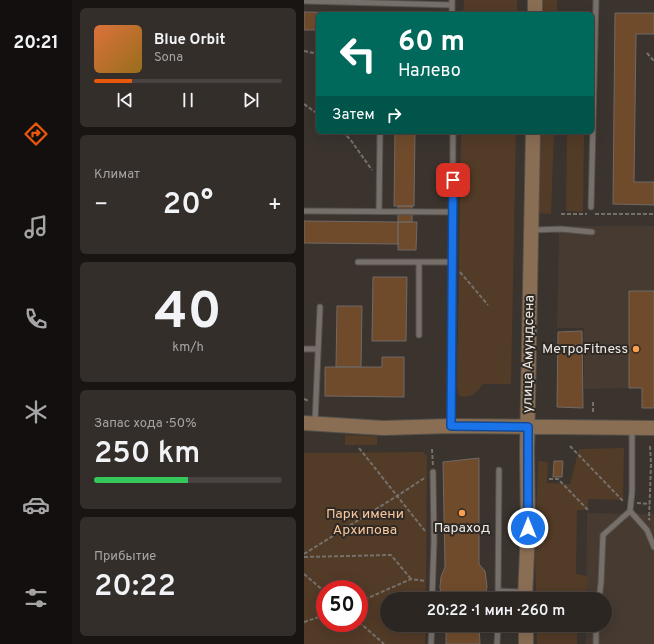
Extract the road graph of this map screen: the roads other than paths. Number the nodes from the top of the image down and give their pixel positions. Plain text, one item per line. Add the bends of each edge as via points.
1 (535, 0) edge
2 (596, 0) edge
3 (304, 1) edge
4 (426, 2) edge
5 (452, 3) edge
6 (535, 12) edge
7 (594, 83) edge
8 (380, 134) edge
9 (453, 134) edge
10 (533, 134) edge
11 (593, 134) edge
12 (591, 207) dead end
13 (304, 211) edge
14 (379, 211) junction
15 (453, 212) junction
16 (531, 230) junction
17 (592, 232) dead end
18 (358, 262) dead end
19 (419, 262) junction
20 (452, 262) junction
21 (320, 307) dead end
22 (419, 335) dead end
23 (304, 349) edge
24 (317, 349) junction
25 (309, 423) edge
26 (451, 426) junction
27 (528, 427) junction
28 (632, 428) junction
29 (654, 428) edge
30 (499, 470) dead end
31 (433, 472) road end
32 (630, 511) junction
33 (654, 547) edge
34 (498, 591) joint
35 (432, 592) edge
36 (505, 592) edge
37 (525, 592) edge
38 (600, 592) edge
39 (432, 632) edge
40 (498, 632) edge
41 (526, 632) edge
42 (596, 632) edge
43 (431, 644) edge
44 (497, 644) edge
45 (526, 644) edge
46 (596, 644) edge

1 - 6 main road
2 - 7 lane
3 - 4 lane
4 - 5 lane
8 - 14 lane
9 - 15 lane
10 - 16 main road, улица Амундсена
11 - 12 lane
13 - 14 lane
14 - 15 lane
15 - 20 lane
16 - 17 lane
16 - 27 main road, улица Амундсена
18 - 19 lane
19 - 20 lane
19 - 22 lane
20 - 26 lane
21 - 24 lane
23 - 24 lane
24 - 25 lane
25 - 26 main road via 383,428
26 - 27 main road
27 - 28 main road
27 - 37 main road, улица Амундсена
28 - 29 main road
28 - 32 lane
30 - 34 lane
31 - 35 lane
32 - 33 lane via 647,530
32 - 38 lane via 603,535
34 - 36 lane
39 - 43 lane
40 - 44 lane
41 - 45 main road
42 - 46 lane

